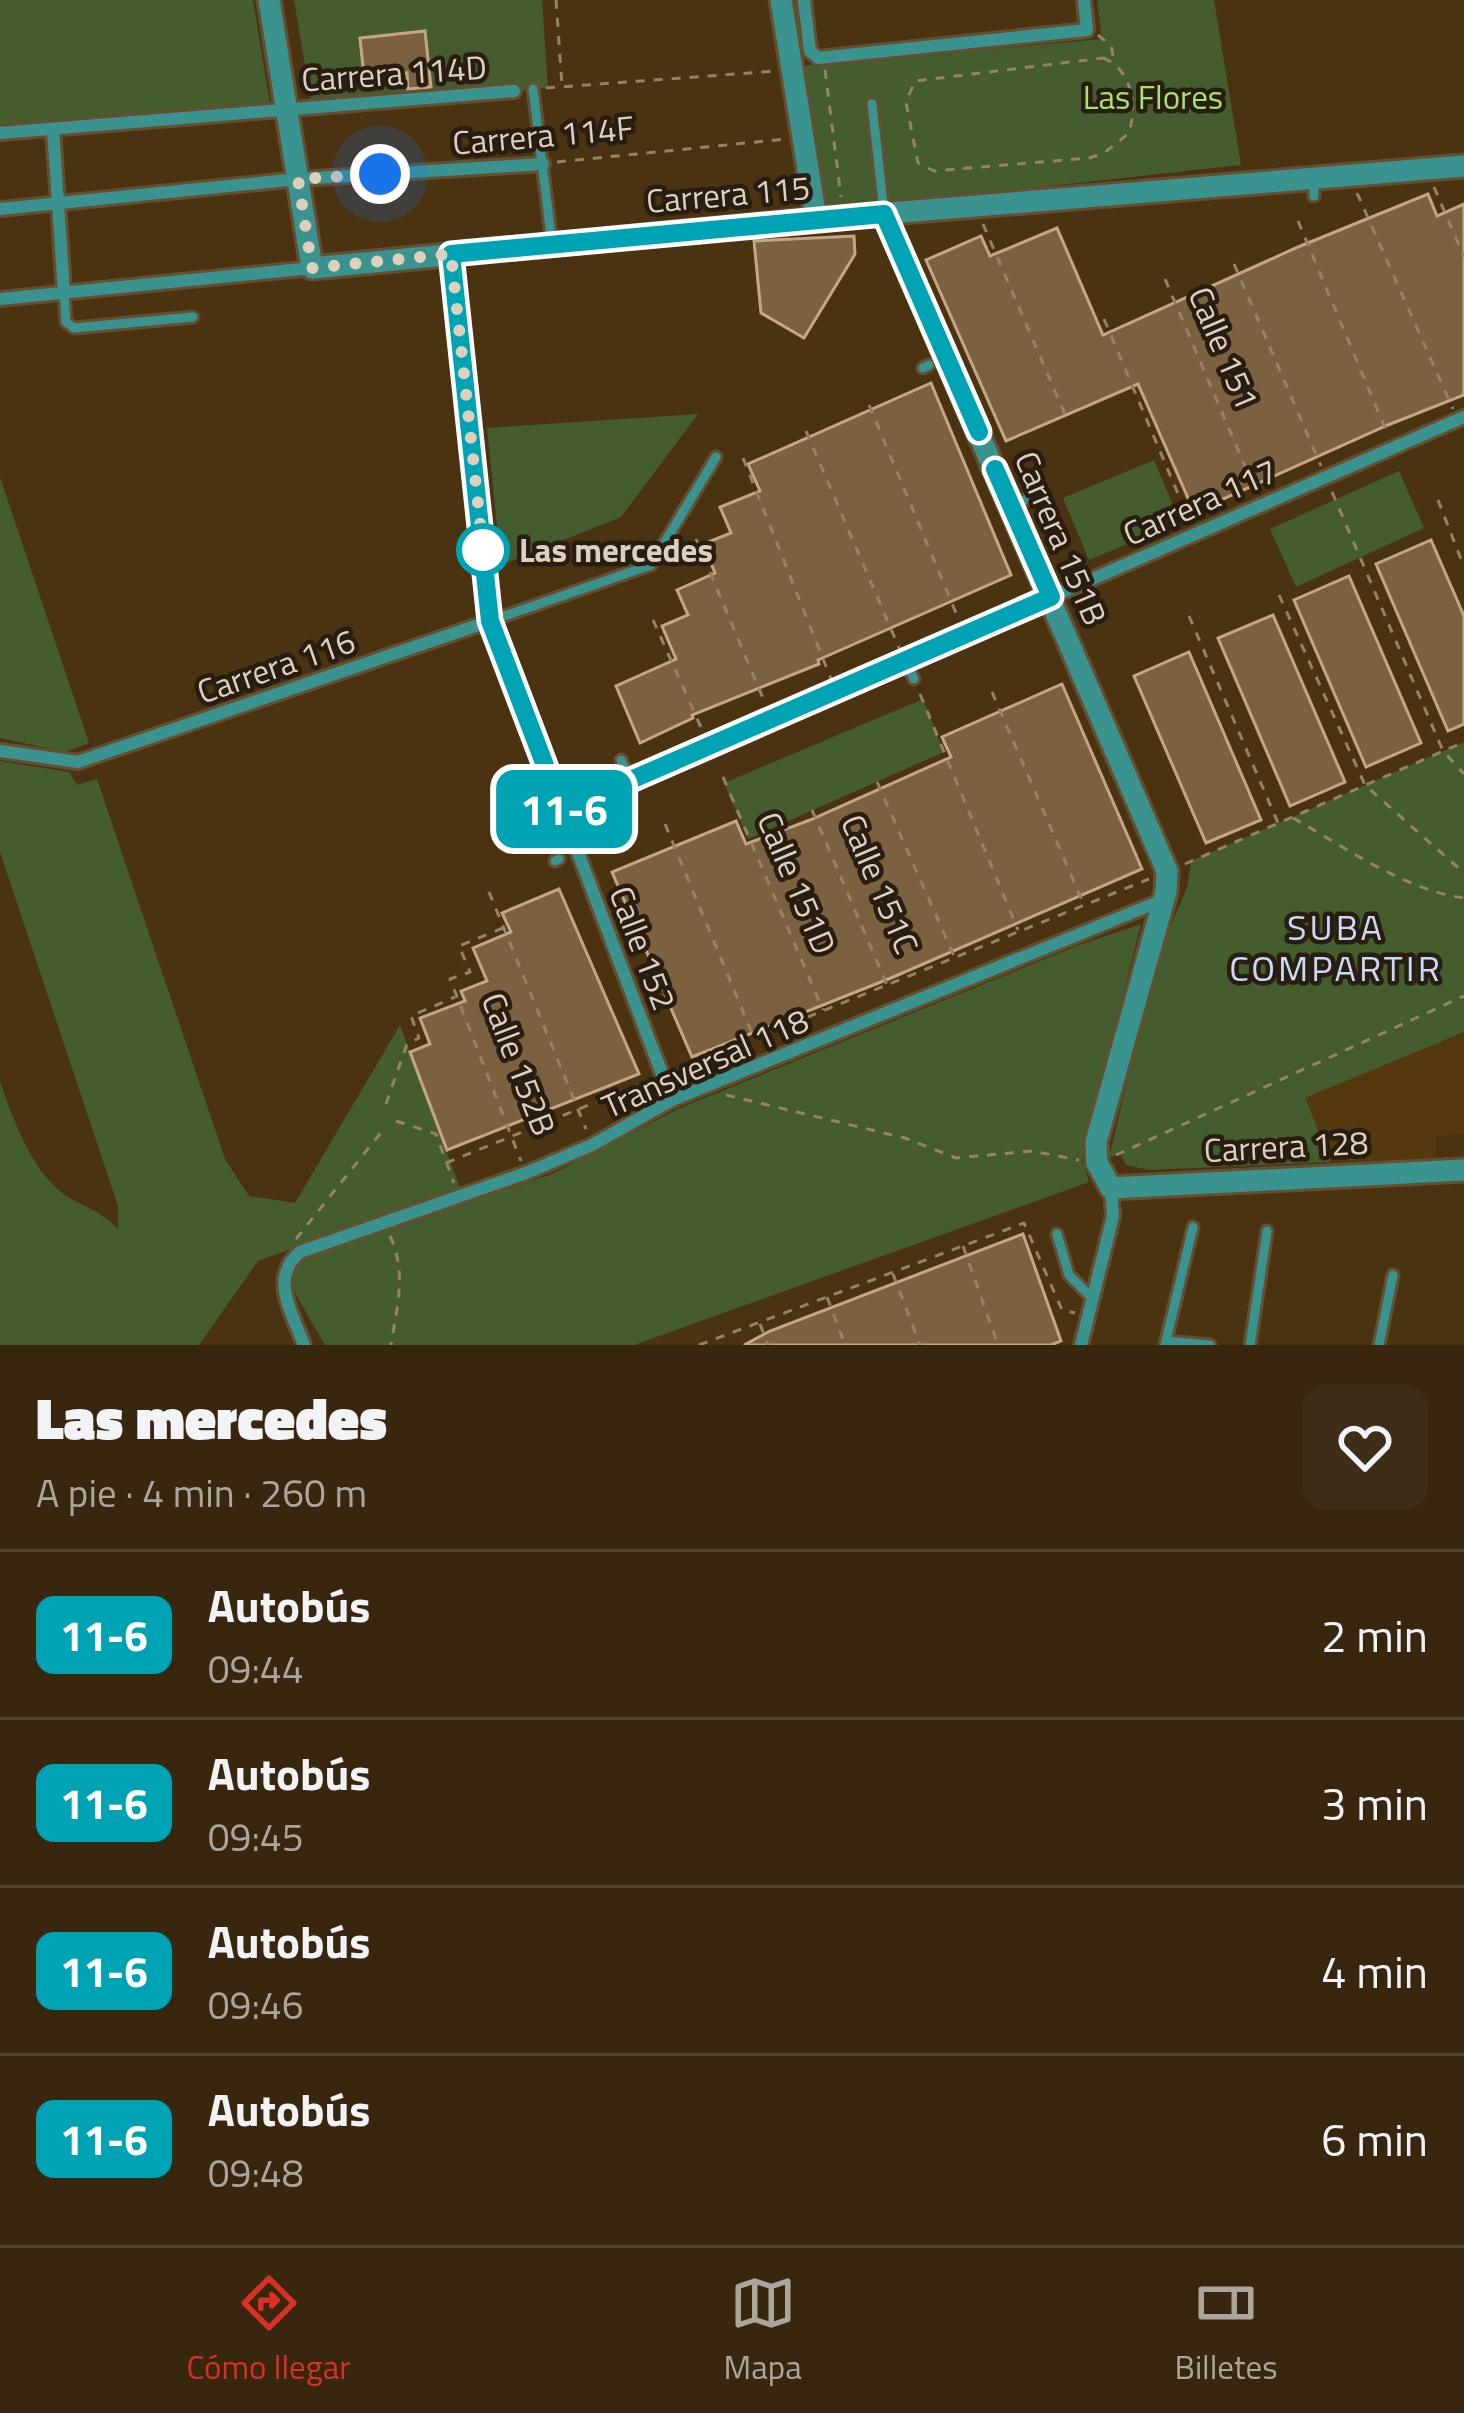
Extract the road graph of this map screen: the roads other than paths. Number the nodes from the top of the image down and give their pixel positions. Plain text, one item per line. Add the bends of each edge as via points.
1 (269, 0) edge
2 (781, 0) edge
3 (804, 0) edge
4 (1084, 0) edge
5 (533, 89) road end
6 (514, 91) dead end
7 (872, 104) dead end
8 (287, 109) junction
9 (53, 129) junction
10 (0, 133) edge
11 (543, 164) junction
12 (1464, 166) edge
13 (298, 179) junction
14 (59, 204) junction
15 (0, 209) edge
16 (884, 214) junction
17 (816, 219) junction
18 (552, 244) junction
19 (451, 254) junction
20 (312, 268) junction
21 (64, 292) junction
22 (0, 298) edge
23 (193, 317) dead end
24 (1461, 418) edge
25 (716, 457) dead end
26 (1051, 597) junction
27 (490, 621) junction
28 (0, 751) edge
29 (562, 810) junction
30 (1165, 888) junction
31 (672, 1100) junction
32 (1464, 1170) edge
33 (1111, 1188) junction
34 (1193, 1227) dead end
35 (1268, 1231) dead end
36 (1057, 1234) dead end
37 (1393, 1275) dead end
38 (1092, 1298) junction
39 (1165, 1343) edge
40 (304, 1345) edge
41 (1081, 1345) edge
42 (1210, 1345) edge
43 (1250, 1345) edge
44 (1379, 1345) edge

1 - 8 street
2 - 17 street
3 - 4 street via 818,57 1087,30
5 - 11 lane
6 - 8 street, Carrera 114D
7 - 16 lane
8 - 9 street, Carrera 114D
8 - 13 street
9 - 10 street, Carrera 114D
9 - 14 street
11 - 13 street, Carrera 114F
11 - 18 lane
12 - 16 street, Carrera 115
13 - 14 street, Carrera 114F
13 - 20 street
14 - 15 street, Carrera 114F
14 - 21 street
16 - 17 street, Carrera 115
16 - 26 street, Carrera 151B
17 - 18 street, Carrera 115
18 - 19 street, Carrera 115
19 - 20 street, Carrera 115
19 - 27 street, Calle 152
20 - 21 street, Carrera 115
21 - 22 street, Carrera 115
21 - 23 lane via 65,322 74,328
24 - 26 street, Carrera 117
25 - 27 lane via 651,565
26 - 29 street, Carrera 117 via 965,634 910,671 836,691
26 - 30 street, Carrera 151B
27 - 28 street, Carrera 116 via 78,762
27 - 29 street, Calle 152
29 - 31 street, Calle 152
30 - 31 street, Transversal 118
30 - 33 street via 1096,1142
31 - 40 street, Transversal 118 via 526,1173 300,1252 282,1282
32 - 33 street, Carrera 128
33 - 38 street via 1113,1216
34 - 39 lane
35 - 43 lane
36 - 38 lane via 1070,1275
37 - 44 lane
38 - 41 street
39 - 42 lane

